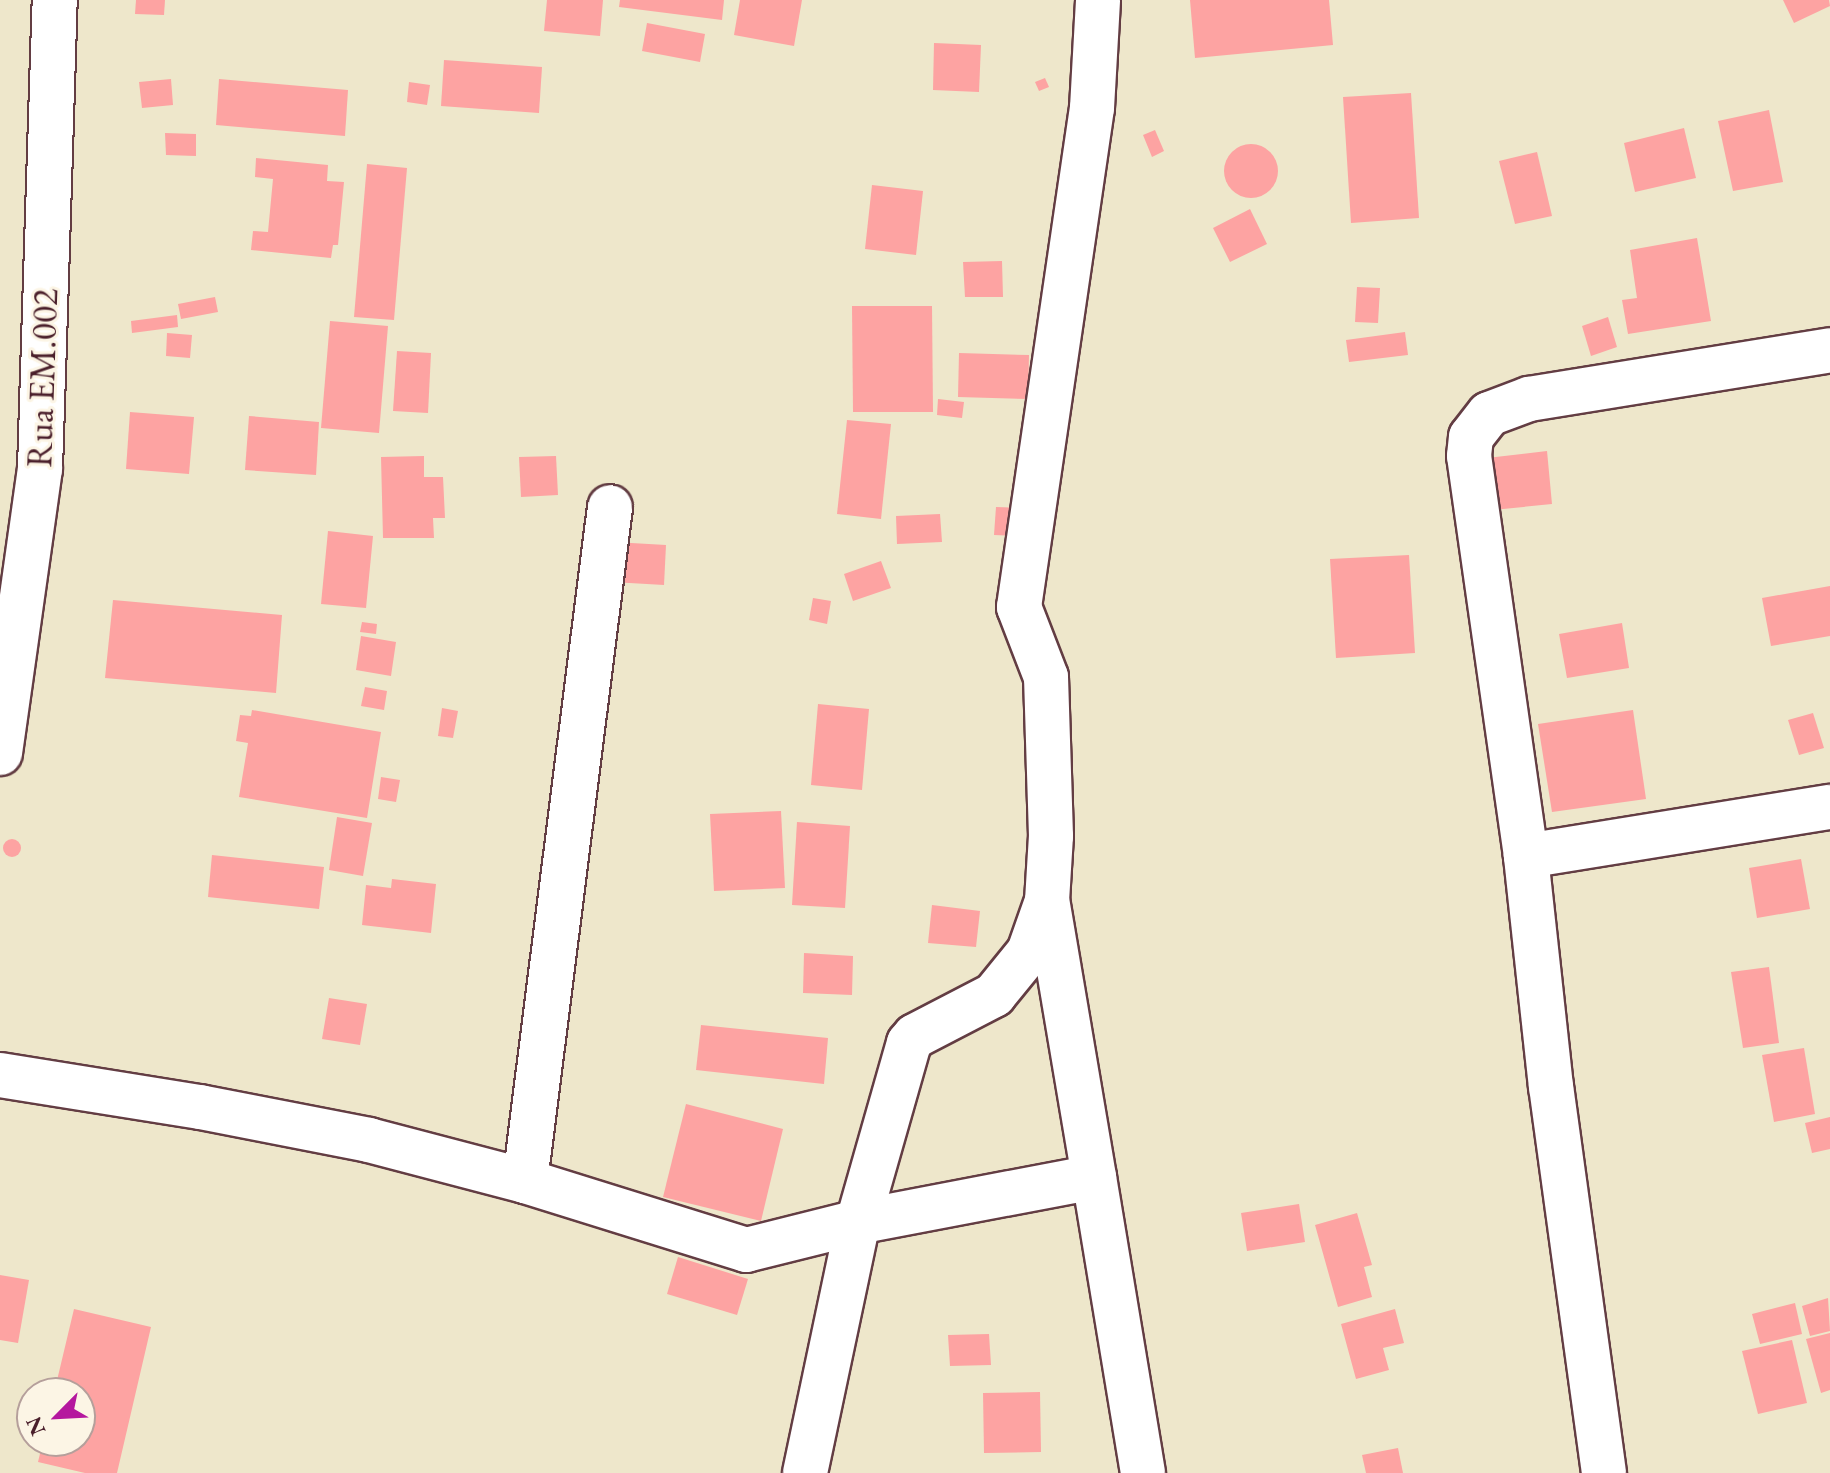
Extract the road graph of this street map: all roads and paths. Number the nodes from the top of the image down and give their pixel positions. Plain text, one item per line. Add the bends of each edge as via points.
1 (55, 0) edge
2 (1098, 0) edge
3 (1830, 350) edge
4 (610, 507) dead end
5 (0, 753) edge
6 (1830, 807) edge
7 (1526, 856) junction
8 (1047, 901) junction
9 (0, 1075) edge
10 (1094, 1177) junction
11 (525, 1181) junction
12 (858, 1222) junction
13 (805, 1473) edge
14 (1143, 1473) edge
15 (1604, 1473) edge

1 - 5 street, Rua EM.002 via 40,469
2 - 8 street via 1092,108 1019,607 1046,677 1051,836
3 - 7 street via 1529,399 1489,414 1471,437 1469,456
4 - 11 street
6 - 7 street
7 - 15 street via 1551,1087
8 - 10 street
8 - 12 street via 1029,952 994,995 909,1043
9 - 11 street via 369,1140
10 - 12 street
10 - 14 street
11 - 12 street via 746,1250
12 - 13 street

